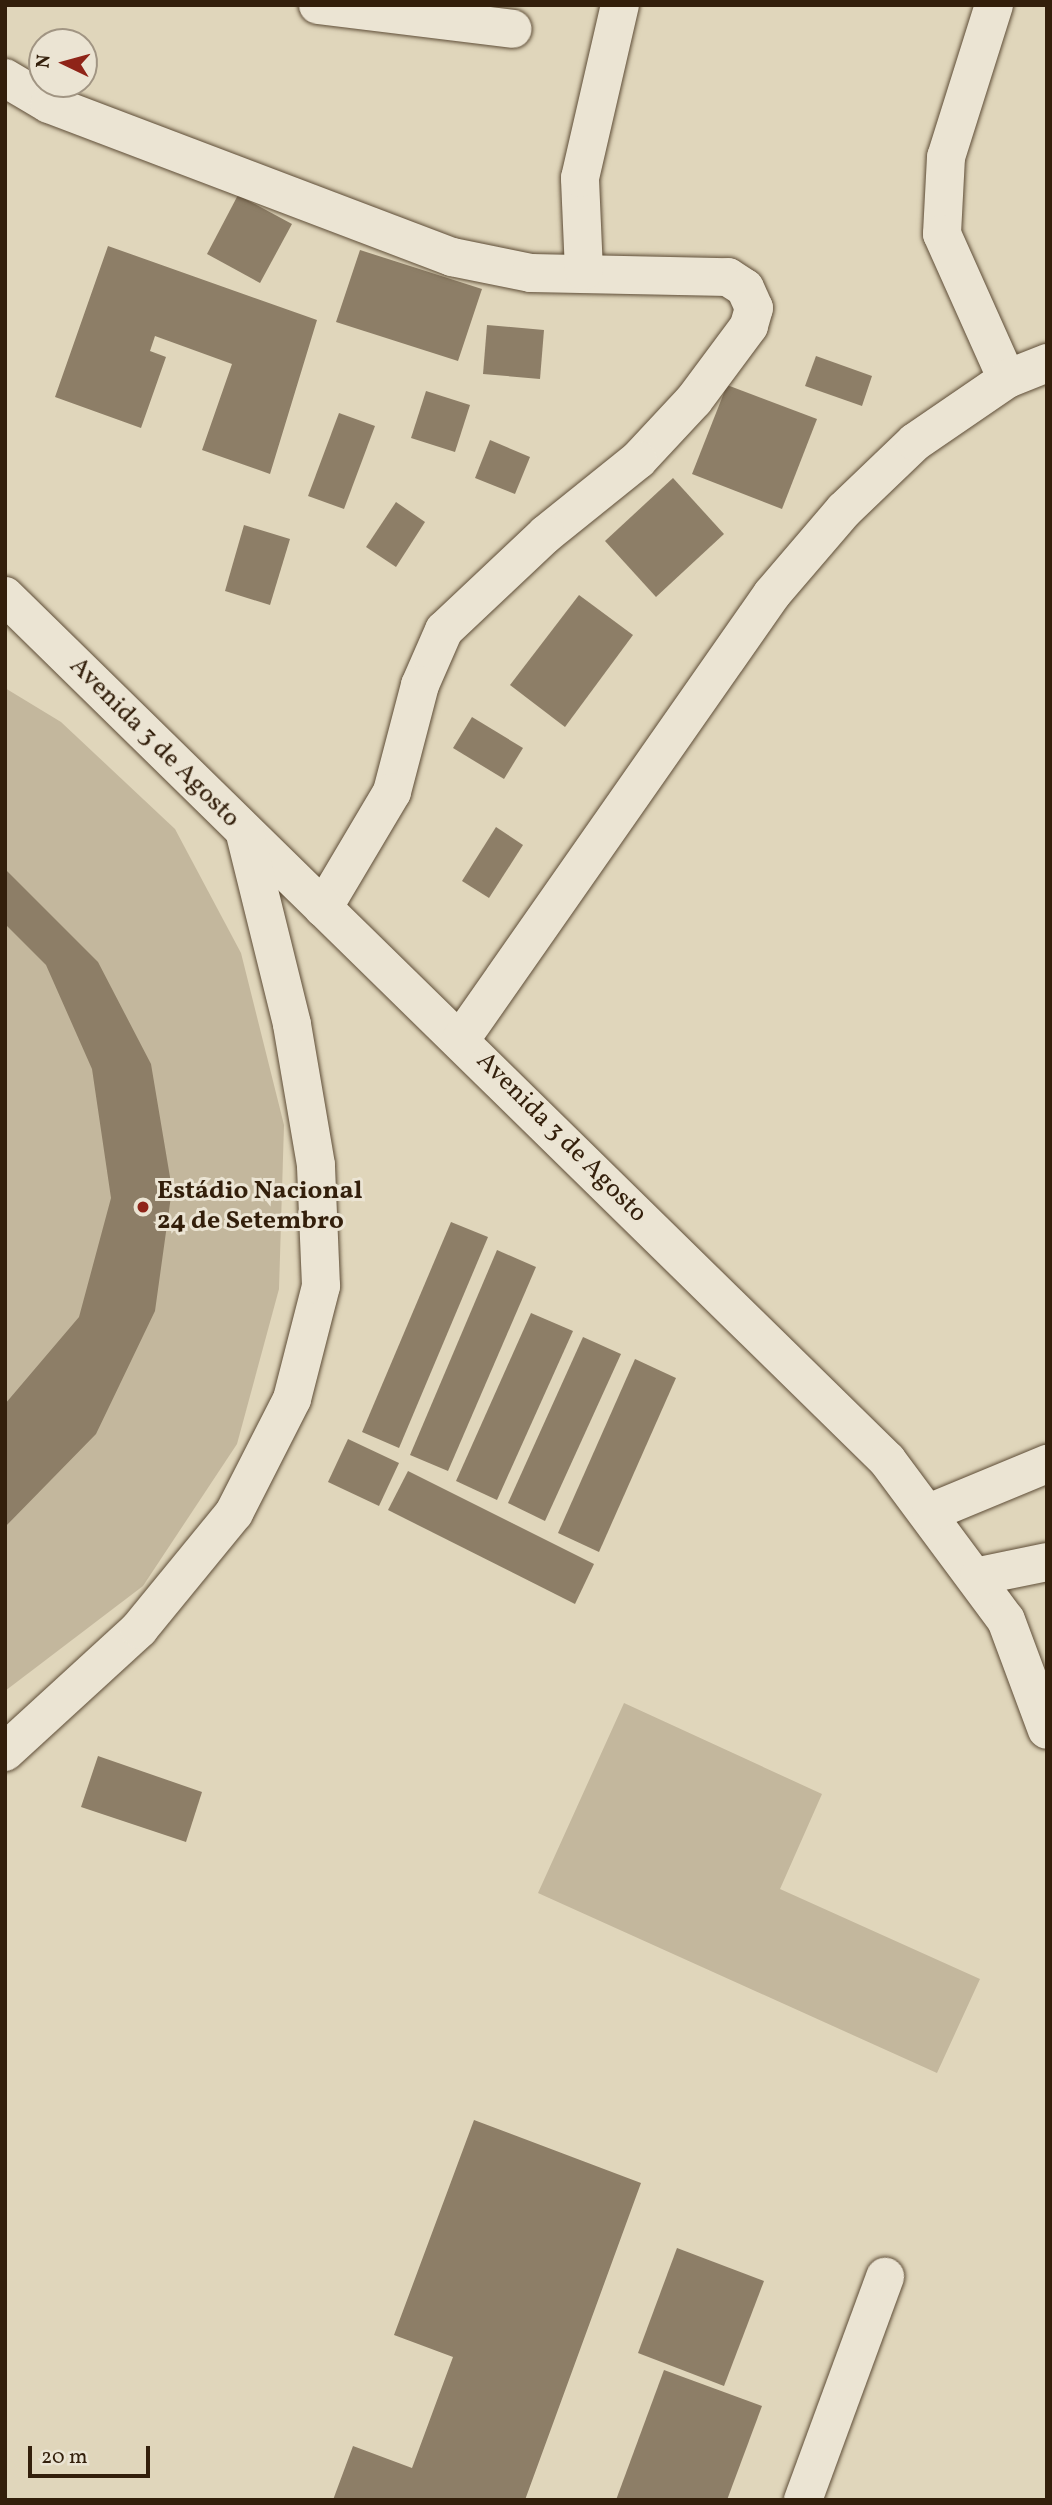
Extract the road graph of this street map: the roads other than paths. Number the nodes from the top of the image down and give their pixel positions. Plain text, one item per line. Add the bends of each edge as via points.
1 (318, 5) edge
2 (620, 5) edge
3 (994, 5) edge
4 (513, 29) dead end
5 (5, 78) edge
6 (584, 271) junction
7 (1047, 363) edge
8 (1007, 379) junction
9 (5, 596) edge
10 (245, 834) junction
11 (323, 908) junction
12 (461, 1039) junction
13 (1047, 1464) edge
14 (931, 1512) junction
15 (1047, 1562) edge
16 (979, 1576) junction
17 (1047, 1730) edge
18 (5, 1752) edge
19 (885, 2277) dead end
20 (803, 2500) edge

1 - 4 street
2 - 6 street via 580,178
3 - 8 street via 946,157 942,234 966,299
5 - 6 street via 49,104 452,257 531,273
6 - 11 street via 728,277 745,288 754,308 750,326 638,460 546,534 444,630 420,685 392,792
7 - 8 street
8 - 12 street via 915,442 844,510 772,594
9 - 10 street, Avenida 3 de Agosto
10 - 11 street, Avenida 3 de Agosto
10 - 18 street via 292,1024 316,1165 321,1286 292,1399 233,1513 139,1629
11 - 12 street, Avenida 3 de Agosto
12 - 14 street, Avenida 3 de Agosto
13 - 14 street
14 - 16 street, Avenida 3 de Agosto
15 - 16 street
16 - 17 street, Avenida 3 de Agosto via 1006,1620
19 - 20 street

